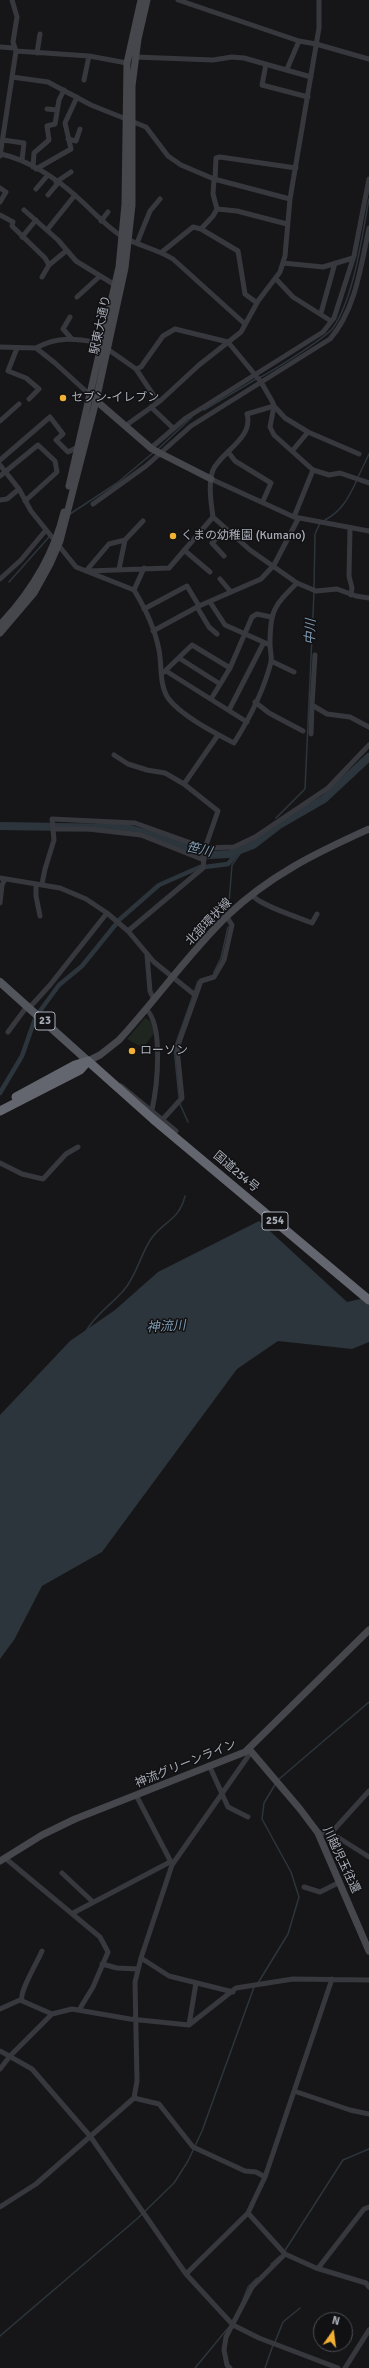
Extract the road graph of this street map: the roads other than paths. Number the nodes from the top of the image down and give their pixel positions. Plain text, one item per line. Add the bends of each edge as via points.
1 (12, 0) edge
2 (141, 0) edge
3 (147, 0) edge
4 (178, 0) edge
5 (319, 0) edge
6 (40, 34) dead end
7 (300, 41) junction
8 (316, 44) junction
9 (0, 47) edge
10 (15, 49) junction
11 (37, 54) junction
12 (89, 56) junction
13 (134, 57) junction
14 (369, 59) edge
15 (127, 63) junction
16 (266, 64) junction
17 (287, 69) junction
18 (12, 77) junction
19 (311, 77) junction
20 (84, 80) dead end
21 (64, 90) junction
22 (77, 97) junction
23 (308, 97) junction
24 (47, 109) dead end
25 (57, 110) junction
26 (129, 120) junction
27 (80, 129) dead end
28 (68, 139) junction
29 (4, 140) junction
30 (0, 156) edge
31 (22, 160) junction
32 (35, 168) junction
33 (296, 168) junction
34 (71, 172) dead end
35 (47, 176) junction
36 (214, 179) junction
37 (369, 179) edge
38 (57, 183) junction
39 (0, 188) edge
40 (36, 189) dead end
41 (75, 195) junction
42 (48, 196) dead end
43 (160, 199) dead end
44 (290, 199) junction
45 (0, 202) edge
46 (366, 207) edge
47 (217, 209) junction
48 (24, 210) dead end
49 (108, 212) dead end
50 (0, 215) edge
51 (36, 220) junction
52 (101, 221) junction
53 (287, 224) junction
54 (369, 228) edge
55 (200, 229) junction
56 (47, 230) junction
57 (22, 237) junction
58 (125, 238) junction
59 (137, 243) junction
60 (66, 251) junction
61 (162, 252) junction
62 (354, 257) junction
63 (363, 258) junction
64 (283, 263) junction
65 (335, 263) junction
66 (49, 265) junction
67 (100, 276) junction
68 (42, 277) dead end
69 (276, 278) junction
70 (115, 285) junction
71 (77, 297) dead end
72 (257, 303) junction
73 (321, 313) junction
74 (70, 317) dead end
75 (331, 321) junction
76 (245, 324) junction
77 (71, 338) junction
78 (228, 342) junction
79 (104, 346) junction
80 (0, 347) edge
81 (17, 348) junction
82 (36, 348) junction
83 (136, 369) junction
84 (254, 374) junction
85 (261, 382) junction
86 (90, 396) junction
87 (30, 399) dead end
88 (96, 401) junction
89 (158, 402) junction
90 (19, 404) dead end
91 (274, 406) junction
92 (152, 407) junction
93 (0, 421) edge
94 (125, 426) junction
95 (173, 428) junction
96 (308, 432) junction
97 (78, 447) junction
98 (153, 450) junction
99 (294, 450) junction
100 (229, 453) junction
101 (359, 454) dead end
102 (0, 460) edge
103 (0, 465) edge
104 (313, 470) junction
105 (5, 472) junction
106 (0, 476) edge
107 (211, 478) junction
108 (369, 483) edge
109 (19, 489) junction
110 (0, 500) edge
111 (25, 501) junction
112 (263, 501) junction
113 (93, 504) dead end
114 (213, 517) junction
115 (296, 518) junction
116 (143, 521) dead end
117 (226, 529) junction
118 (350, 529) junction
119 (46, 530) junction
120 (369, 531) edge
121 (125, 540) junction
122 (56, 544) junction
123 (184, 550) junction
124 (224, 556) dead end
125 (274, 565) junction
126 (144, 568) junction
127 (119, 569) junction
128 (86, 571) junction
129 (210, 572) dead end
130 (0, 579) edge
131 (220, 579) dead end
132 (297, 583) junction
133 (134, 590) junction
134 (231, 592) junction
135 (351, 595) junction
136 (369, 598) edge
137 (210, 602) junction
138 (198, 606) junction
139 (144, 609) junction
140 (272, 617) junction
141 (0, 625) edge
142 (153, 631) junction
143 (0, 633) edge
144 (217, 634) dead end
145 (245, 634) junction
146 (263, 644) junction
147 (270, 646) junction
148 (315, 655) dead end
149 (179, 658) junction
150 (271, 661) junction
151 (230, 668) junction
152 (164, 672) junction
153 (294, 672) dead end
154 (220, 684) junction
155 (211, 699) junction
156 (255, 702) junction
157 (312, 705) junction
158 (229, 710) junction
159 (247, 722) junction
160 (369, 727) edge
161 (303, 731) dead end
162 (311, 734) dead end
163 (218, 735) junction
164 (369, 746) edge
165 (114, 754) dead end
166 (184, 784) junction
167 (53, 829) junction
168 (369, 829) edge
169 (205, 848) junction
170 (204, 858) junction
171 (3, 879) edge
172 (39, 884) junction
173 (252, 895) junction
174 (0, 903) edge
175 (107, 912) junction
176 (317, 914) dead end
177 (40, 916) dead end
178 (227, 917) junction
179 (128, 931) junction
180 (147, 954) junction
181 (172, 978) junction
182 (0, 982) edge
183 (195, 995) junction
184 (154, 1000) junction
185 (29, 1006) junction
186 (146, 1009) junction
187 (8, 1032) dead end
188 (88, 1061) junction
189 (114, 1086) junction
190 (0, 1106) edge
191 (152, 1110) junction
192 (0, 1111) edge
193 (163, 1119) junction
194 (176, 1131) dead end
195 (78, 1147) dead end
196 (0, 1163) edge
197 (369, 1300) edge
198 (369, 1630) edge
199 (249, 1749) junction
200 (209, 1765) junction
201 (369, 1791) edge
202 (221, 1794) junction
203 (136, 1795) junction
204 (248, 1817) dead end
205 (331, 1832) junction
206 (318, 1834) junction
207 (369, 1857) edge
208 (2, 1859) edge
209 (171, 1864) junction
210 (62, 1873) dead end
211 (340, 1882) junction
212 (304, 1887) dead end
213 (93, 1902) junction
214 (72, 1913) junction
215 (42, 1951) dead end
216 (369, 1951) edge
217 (141, 1958) junction
218 (102, 1964) junction
219 (138, 1969) junction
220 (332, 1979) junction
221 (369, 1980) edge
222 (196, 1983) junction
223 (233, 1992) junction
224 (22, 2000) junction
225 (0, 2009) edge
226 (79, 2010) junction
227 (52, 2014) junction
228 (137, 2020) junction
229 (189, 2024) junction
230 (0, 2050) edge
231 (10, 2056) junction
232 (0, 2068) edge
233 (294, 2091) junction
234 (134, 2098) junction
235 (369, 2114) edge
236 (90, 2136) junction
237 (265, 2177) junction
238 (0, 2207) edge
239 (369, 2207) edge
240 (248, 2213) junction
241 (285, 2254) junction
242 (319, 2267) junction
243 (186, 2274) junction
244 (369, 2287) edge
245 (233, 2326) junction
246 (369, 2330) edge
247 (230, 2368) edge
248 (338, 2368) edge
249 (345, 2368) edge

1 - 10 street via 17,17
2 - 15 street, 駅東大通り
3 - 13 street, 駅東大通り
4 - 7 street
5 - 8 street
6 - 11 street
7 - 8 street
7 - 17 street
8 - 14 street
8 - 19 street
9 - 10 street
10 - 11 street
10 - 18 street
11 - 12 street
12 - 15 street
12 - 20 street
13 - 16 street via 213,60 232,57
13 - 26 street, 駅東大通り
15 - 26 street, 駅東大通り
16 - 17 street
16 - 23 street via 262,85
17 - 19 street
18 - 21 street via 48,82
18 - 29 street
19 - 23 street
21 - 22 street
21 - 25 street
22 - 26 street
22 - 28 street via 65,123
23 - 33 street
24 - 25 street
25 - 32 street via 55,124 47,126 49,140 34,153
26 - 36 street via 146,127 168,156 181,165
26 - 58 street, 駅東大通り
27 - 28 street via 76,140
28 - 32 street via 71,149
29 - 30 street
29 - 31 street via 24,142
30 - 31 street
31 - 32 street
32 - 35 street
33 - 36 street via 220,157 216,158
33 - 44 street
34 - 38 street
35 - 38 street
35 - 40 street
36 - 44 street
36 - 47 street via 213,194
37 - 46 street
38 - 41 street
38 - 42 street
39 - 45 street via 6,192
41 - 52 street
41 - 56 street
43 - 59 street via 150,211
44 - 53 street
46 - 62 street
47 - 53 street via 237,211
47 - 55 street
48 - 51 street
49 - 52 street
50 - 57 street via 13,222 12,226
51 - 56 street
51 - 57 street
52 - 58 street
53 - 64 street
54 - 63 street
55 - 61 street via 193,227
55 - 72 street via 238,251 245,294
56 - 60 street
57 - 66 street via 46,258
58 - 59 street
58 - 70 street, 駅東大通り
58 - 79 street, 駅東大通り via 125,268
59 - 61 street
60 - 66 street
60 - 67 street via 76,262
61 - 76 street
62 - 63 street
62 - 65 street
62 - 75 street
63 - 85 street via 350,304 339,329 323,344
64 - 65 street via 323,267
64 - 69 street
65 - 73 street
66 - 68 street
67 - 70 street
67 - 71 street
69 - 72 street
69 - 73 street via 293,297
70 - 79 street, 駅東大通り
72 - 76 street
73 - 75 street
74 - 77 street via 63,329
75 - 84 street via 323,332
76 - 78 street via 241,332
77 - 79 street
77 - 82 street via 47,342
78 - 83 street via 175,329 163,336 141,367
78 - 84 street
78 - 89 street
79 - 83 street
79 - 86 street, 駅東大通り
79 - 88 street, 駅東大通り
80 - 81 street
81 - 82 street
81 - 87 street via 8,371 26,378 39,390
82 - 86 street via 56,362
83 - 89 street
84 - 85 street
84 - 95 street
85 - 91 street
85 - 98 street
86 - 88 street
86 - 97 street, 駅東大通り
88 - 94 street
88 - 122 street, 駅東大通り via 67,518
89 - 92 street
90 - 93 street
91 - 96 street via 285,418
91 - 99 street via 271,430
91 - 100 street via 247,414 246,428
92 - 94 street
92 - 95 street
94 - 98 street
95 - 98 street
96 - 99 street
96 - 101 street
97 - 102 street via 68,452 56,440 63,434 50,417
97 - 122 street, 駅東大通り
98 - 107 street
98 - 113 street via 146,466
99 - 104 street
100 - 107 street via 213,469
100 - 112 street via 235,461 271,482
103 - 105 street
104 - 108 street via 329,475 340,473
104 - 115 street
105 - 106 street
105 - 109 street
105 - 111 street via 38,445 55,461 57,472
107 - 112 street
107 - 114 street
109 - 110 street via 7,499
109 - 111 street
111 - 119 street
112 - 115 street
114 - 117 street
114 - 123 street
115 - 118 street
115 - 125 street
116 - 121 street
117 - 124 street via 212,543
117 - 125 street via 250,550
118 - 120 street
118 - 135 street
119 - 122 street
119 - 130 street via 21,560
121 - 127 street
121 - 128 street via 109,544
122 - 128 street via 76,567
122 - 141 street, 駅東大通り via 29,590
122 - 143 street, 駅東大通り via 34,593
123 - 126 street via 169,568
123 - 129 street
125 - 132 street
125 - 134 street via 260,579
126 - 127 street
126 - 133 street
127 - 128 street
128 - 133 street
131 - 134 street
132 - 135 street via 316,591 337,589
132 - 140 street via 276,604
133 - 139 street
134 - 137 street
135 - 136 street
137 - 138 street
137 - 145 street via 225,626
138 - 139 street via 187,586
138 - 142 street
138 - 144 street via 209,627
139 - 142 street
140 - 145 street via 257,614 252,617
140 - 147 street
142 - 152 street
145 - 146 street
145 - 151 street
146 - 147 street
146 - 158 street
147 - 150 street
148 - 157 street
149 - 151 street via 192,645
149 - 152 street
149 - 154 street
150 - 153 street
150 - 156 street
151 - 154 street
152 - 155 street
152 - 163 street via 164,690 171,701
154 - 155 street
155 - 158 street
156 - 159 street
156 - 161 street via 269,714
157 - 160 street via 327,714 350,717
157 - 162 street
158 - 159 street
159 - 163 street via 234,743
163 - 166 street
164 - 169 street via 328,788 255,837 234,847
165 - 166 street via 128,764 165,773
166 - 169 street via 218,811
167 - 169 street via 52,819 135,823
167 - 170 street via 88,829 141,835
167 - 172 street via 54,840
168 - 173 street, 北部環状線 via 287,869
169 - 170 street
170 - 179 street via 203,868
171 - 172 street
171 - 174 street
172 - 175 street via 72,892
172 - 177 street via 36,896
173 - 176 street via 276,910 312,923
173 - 178 street, 北部環状線
175 - 179 street
175 - 185 street via 50,985
178 - 181 street, 北部環状線
178 - 183 street via 232,925 224,960 214,977 201,981
179 - 180 street
180 - 181 street
180 - 184 street via 150,991
181 - 183 street
181 - 184 street, 北部環状線
182 - 185 main road, 23
183 - 193 street via 177,1048 182,1098
184 - 186 street, 北部環状線
185 - 187 street
185 - 188 main road, 23
186 - 188 street, 北部環状線 via 114,1044
186 - 191 street via 153,1020 158,1043
188 - 189 highway, 国道254号 / 254
188 - 190 highway via 75,1065
188 - 192 highway via 80,1070
189 - 191 street via 122,1086
189 - 197 highway, 国道254号 / 254
191 - 193 street
193 - 194 street
195 - 196 street via 66,1154 43,1179 22,1174
198 - 199 street, 神流グリーンライン
199 - 200 street, 神流グリーンライン
199 - 202 street via 249,1755
199 - 206 street, 川越児玉往還
200 - 202 street
200 - 203 street, 神流グリーンライン
201 - 205 street
202 - 204 street via 228,1807
202 - 209 street
203 - 208 street, 神流グリーンライン via 75,1819
203 - 209 street
205 - 206 street
205 - 207 street
206 - 211 street, 川越児玉往還
208 - 214 street
209 - 213 street
209 - 217 street
210 - 213 street
211 - 212 street via 320,1892
211 - 216 street, 川越児玉往還
213 - 214 street
214 - 218 street via 100,1936 108,1952
215 - 224 street via 20,1996
217 - 219 street
217 - 222 street via 169,1976
218 - 219 street
218 - 226 street
219 - 228 street via 135,1982
220 - 221 street
220 - 223 street via 293,1979 236,1988
220 - 233 street
222 - 223 street
222 - 229 street
223 - 229 street
224 - 225 street
224 - 227 street
226 - 227 street via 72,2009
226 - 228 street
227 - 231 street
228 - 229 street
228 - 234 street via 137,2081
230 - 231 street
231 - 232 street
231 - 236 street via 32,2069
233 - 235 street
233 - 237 street
234 - 236 street
234 - 237 street via 159,2104 193,2147 245,2171 256,2172
236 - 238 street via 36,2184
236 - 243 street
237 - 240 street
239 - 242 street via 364,2209
240 - 241 street
240 - 243 street
241 - 242 street via 316,2268
241 - 245 street via 252,2287
242 - 244 street via 366,2283
243 - 245 street
245 - 247 street via 226,2337 224,2350
245 - 248 street
246 - 249 street

